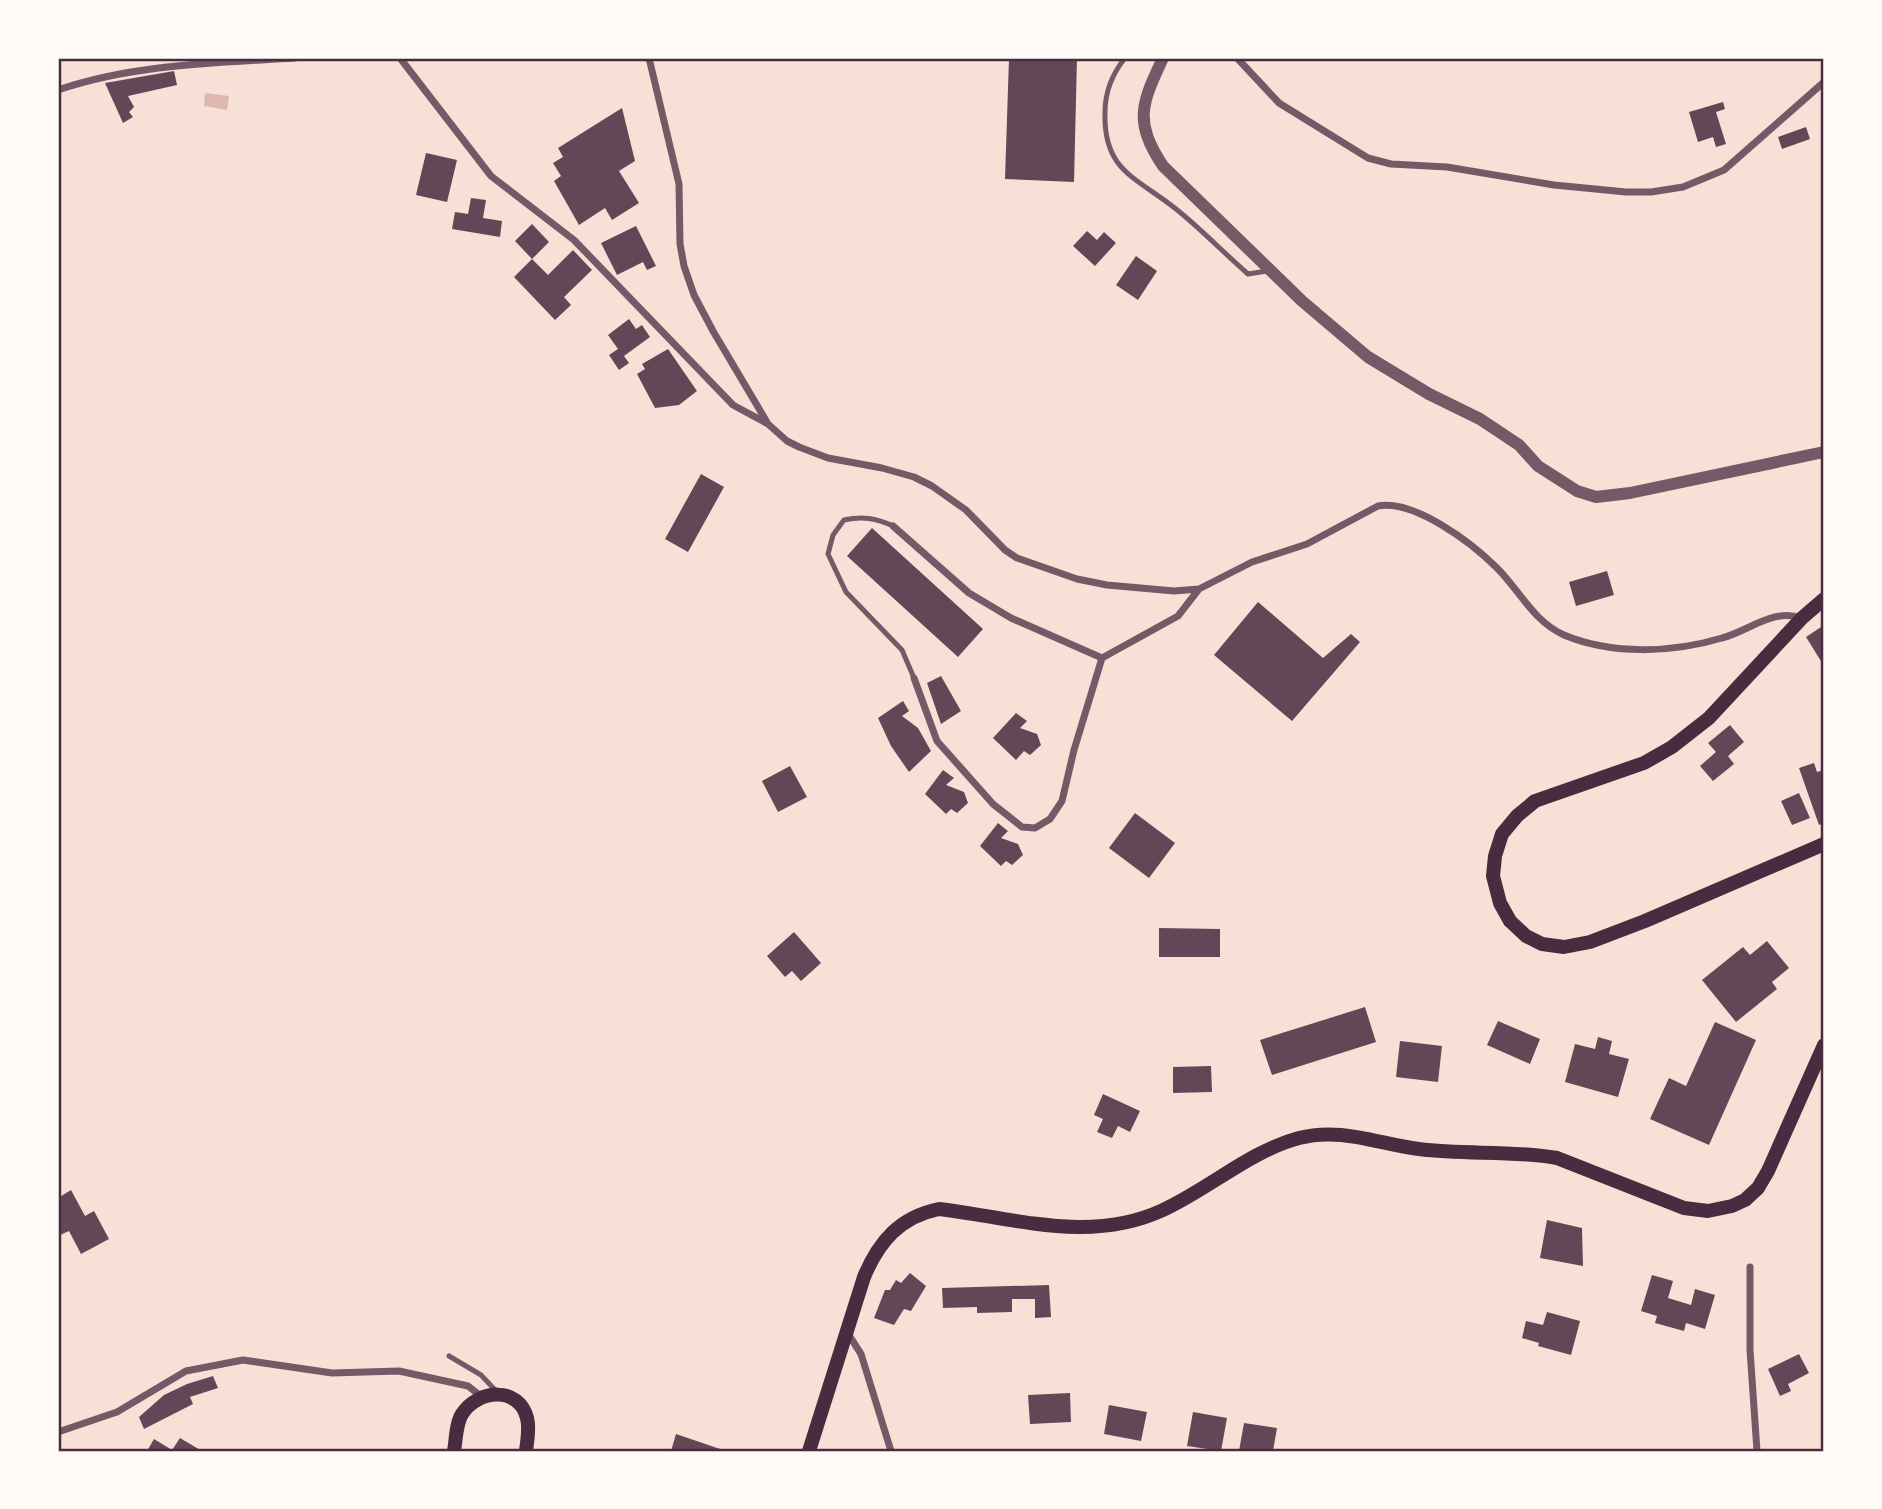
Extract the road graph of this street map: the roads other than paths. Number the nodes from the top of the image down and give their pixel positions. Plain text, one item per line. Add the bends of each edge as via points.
1 (295, 58) edge
2 (400, 58) edge
3 (649, 58) edge
4 (1125, 58) edge
5 (1163, 58) edge
6 (1237, 58) edge
7 (1824, 82) edge
8 (58, 90) edge
9 (1270, 271) junction
10 (768, 424) junction
11 (1824, 452) edge
12 (893, 526) joint
13 (1199, 589) junction
14 (1824, 599) edge
15 (1802, 618) junction
16 (1102, 658) junction
17 (914, 678) joint
18 (1821, 846) edge
19 (1824, 1045) edge
20 (1750, 1267) dead end
21 (847, 1331) junction
22 (449, 1356) dead end
23 (500, 1395) junction
24 (482, 1396) junction
25 (58, 1432) edge
26 (454, 1451) edge
27 (526, 1451) edge
28 (808, 1451) edge
29 (891, 1451) edge
30 (1757, 1451) edge

1 - 8 street via 166,66
2 - 10 street via 491,176 574,240 733,405
3 - 10 street via 679,184 684,266 713,331
4 - 9 lane via 1105,98 1104,135 1115,161 1248,274
5 - 9 street via 1146,94 1143,114 1150,146 1163,166
6 - 7 street via 1279,103 1368,158 1626,192 1683,187 1724,170
9 - 11 street via 1368,357 1480,419 1577,491 1597,497 1630,493
10 - 13 street via 799,447 828,458 892,471 932,486 966,510 1005,550 1033,565 1107,585 1174,592
12 - 16 street via 969,593 1011,618
12 - 17 lane via 878,519 844,520 833,534 828,554 846,592 902,650
13 - 15 street via 1387,504 1410,510 1465,542 1497,568 1536,617 1583,640 1627,649 1665,648 1725,638 1777,615
13 - 16 street via 1178,616
14 - 15 main road
15 - 18 main road via 1709,718 1672,747 1644,763 1535,801 1517,816 1502,834 1493,876 1510,921 1542,944 1564,947 1645,921
16 - 17 street via 1062,801 1050,819 1035,828 1022,827 993,804 937,741
19 - 21 main road via 1768,1171 1758,1188 1731,1206 1684,1208 1546,1156 1419,1149 1359,1136 1315,1135 1277,1146 1162,1211 1105,1227 1055,1227 953,1210 924,1212 891,1232 877,1248
20 - 30 street via 1749,1350
21 - 28 main road
21 - 29 street via 861,1354
22 - 23 lane via 481,1375
23 - 24 main road
23 - 27 main road via 512,1398 527,1416
24 - 25 street via 468,1386 399,1371 332,1373 243,1360 186,1371 117,1412
24 - 26 main road via 461,1415

